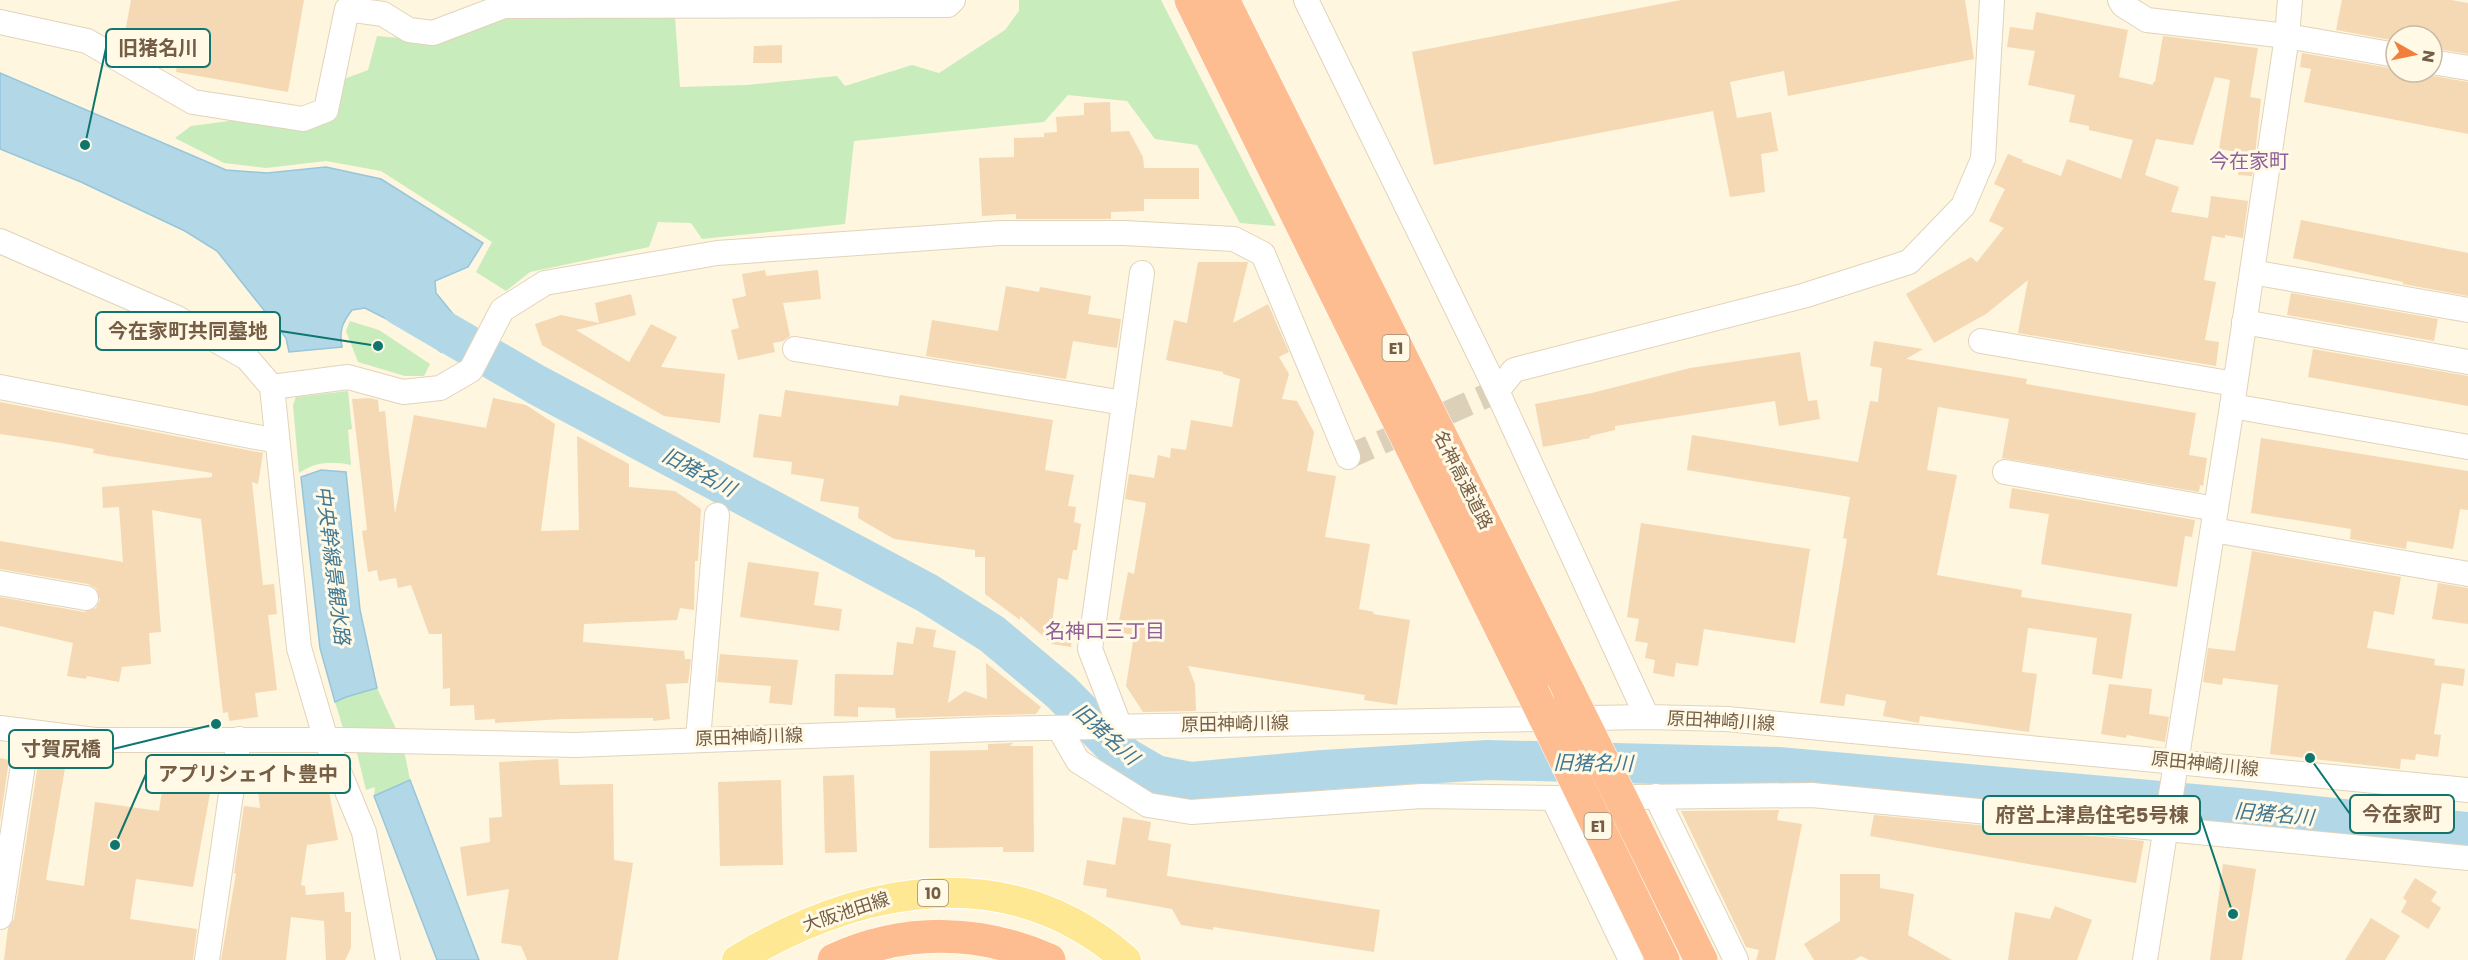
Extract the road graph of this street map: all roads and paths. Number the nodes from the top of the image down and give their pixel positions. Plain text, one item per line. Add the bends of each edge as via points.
1 (953, 0) edge
2 (1191, 0) edge
3 (1223, 0) edge
4 (1306, 0) edge
5 (1992, 0) edge
6 (2120, 0) edge
7 (2290, 0) edge
8 (0, 22) edge
9 (2287, 36) junction
10 (2384, 53) edge
11 (2444, 64) edge
12 (2468, 68) edge
13 (0, 241) edge
14 (2252, 272) junction
15 (1142, 273) dead end
16 (2468, 310) edge
17 (2244, 322) junction
18 (1981, 341) dead end
19 (795, 349) dead end
20 (2468, 362) edge
21 (281, 386) junction
22 (0, 387) edge
23 (1497, 391) junction
24 (2233, 395) junction
25 (1124, 403) junction
26 (278, 441) junction
27 (2468, 447) edge
28 (1348, 458) dead end
29 (2005, 472) dead end
30 (717, 515) dead end
31 (2214, 518) junction
32 (2468, 559) edge
33 (2468, 574) edge
34 (0, 583) edge
35 (86, 598) dead end
36 (1647, 717) junction
37 (1120, 727) junction
38 (0, 728) edge
39 (1059, 728) junction
40 (28, 732) junction
41 (239, 739) junction
42 (698, 739) junction
43 (337, 740) junction
44 (2176, 770) junction
45 (2468, 790) edge
46 (1656, 796) junction
47 (1553, 798) junction
48 (2167, 822) junction
49 (2468, 858) edge
50 (0, 917) edge
51 (207, 960) edge
52 (388, 960) edge
53 (737, 960) edge
54 (834, 960) edge
55 (1049, 960) edge
56 (1126, 960) edge
57 (1631, 960) edge
58 (1663, 960) edge
59 (1701, 960) edge
60 (1736, 960) edge
61 (2145, 960) edge

1 - 8 street via 948,5 504,6 433,33 409,30 382,14 347,9 327,110 303,119 193,102 87,41
2 - 58 highway, 名神高速道路 / E1, bridge
3 - 59 highway, 名神高速道路 / E1, bridge
4 - 23 street
5 - 23 street via 1983,159 1963,206 1909,262 1803,296 1514,370
6 - 9 street via 2147,20
7 - 9 street
9 - 10 street
9 - 14 street
11 - 12 street
13 - 21 street via 177,318 248,358
14 - 16 street
14 - 17 street
15 - 25 street
17 - 20 street
17 - 24 street
18 - 24 street
19 - 25 street
21 - 26 street
21 - 28 street via 348,377 403,392 440,388 471,370 502,310 545,284 717,253 1000,232 1154,233 1234,239 1263,254
22 - 26 street
23 - 36 street
24 - 27 street
24 - 31 street
25 - 37 street via 1090,649
26 - 43 street via 299,648
29 - 31 street
30 - 42 street
31 - 32 street
31 - 33 street
31 - 44 street
34 - 35 street
36 - 37 street, 原田神崎川線
36 - 44 street, 原田神崎川線 via 1728,719
37 - 39 street, 原田神崎川線
38 - 40 street, 原田神崎川線
39 - 42 street, 原田神崎川線
39 - 47 street via 1078,761 1148,805 1191,812 1422,796
40 - 41 street, 原田神崎川線 via 95,740
40 - 50 street
41 - 43 street, 原田神崎川線
41 - 51 street
42 - 43 street, 原田神崎川線 via 575,745
43 - 52 street via 364,832
44 - 45 street, 原田神崎川線
44 - 48 street
46 - 47 street
46 - 48 street via 1812,795
46 - 60 street
47 - 57 street
48 - 49 street
48 - 61 street
53 - 56 main road, 大阪池田線 / 10 via 785,933 837,911 891,897 939,892 990,897 1039,909 1089,933
54 - 55 highway via 884,942 944,935 1001,943

